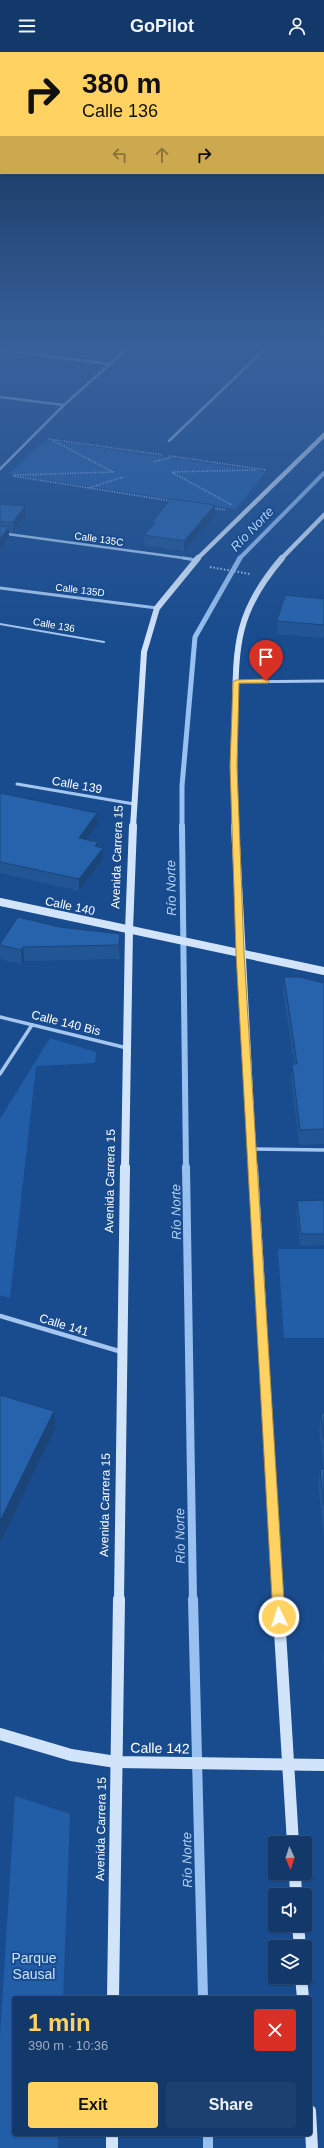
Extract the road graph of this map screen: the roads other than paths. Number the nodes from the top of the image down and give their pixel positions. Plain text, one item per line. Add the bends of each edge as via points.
1 (22, 446) edge
2 (313, 446) edge
3 (0, 469) edge
4 (324, 515) edge
5 (0, 533) edge
6 (196, 560) junction
7 (0, 588) edge
8 (157, 608) junction
9 (0, 624) edge
10 (104, 642) dead end
11 (324, 681) edge
12 (236, 682) junction
13 (17, 784) dead end
14 (134, 804) junction
15 (0, 902) edge
16 (129, 930) junction
17 (240, 953) junction
18 (324, 971) edge
19 (0, 1017) edge
20 (32, 1025) junction
21 (127, 1048) junction
22 (0, 1074) edge
23 (252, 1149) junction
24 (324, 1150) edge
25 (0, 1316) edge
26 (122, 1352) junction
27 (0, 1734) edge
28 (116, 1762) junction
29 (289, 1766) junction
30 (324, 1766) edge
31 (293, 1836) edge
32 (302, 1984) edge
33 (113, 1996) edge
34 (303, 1996) edge
35 (112, 2136) edge
36 (311, 2136) edge
37 (112, 2148) edge
38 (312, 2148) edge

1 - 3 street
2 - 6 main road, Avenida Carrera 15
4 - 12 main road via 278,562 252,601 240,631 236,654
5 - 6 street, Calle 135C
6 - 8 main road, Avenida Carrera 15
7 - 8 street, Calle 135D
8 - 14 main road, Avenida Carrera 15 via 144,652
9 - 10 lane, Calle 136
11 - 12 street
12 - 17 main road via 234,766
13 - 14 street, Calle 139
14 - 16 main road, Avenida Carrera 15
15 - 16 main road, Calle 140
16 - 17 main road, Calle 140
16 - 21 main road, Avenida Carrera 15
17 - 18 main road, Calle 140
17 - 23 main road
19 - 20 street, Calle 140 Bis
20 - 21 street, Calle 140 Bis
20 - 22 street
21 - 26 main road, Avenida Carrera 15
23 - 24 street
23 - 29 main road
25 - 26 street, Calle 141
26 - 28 main road, Avenida Carrera 15
27 - 28 main road, Calle 142 via 71,1755
28 - 29 main road, Calle 142
28 - 33 main road, Avenida Carrera 15
29 - 30 main road, Calle 142
29 - 31 main road
32 - 34 main road
35 - 37 main road
36 - 38 main road

